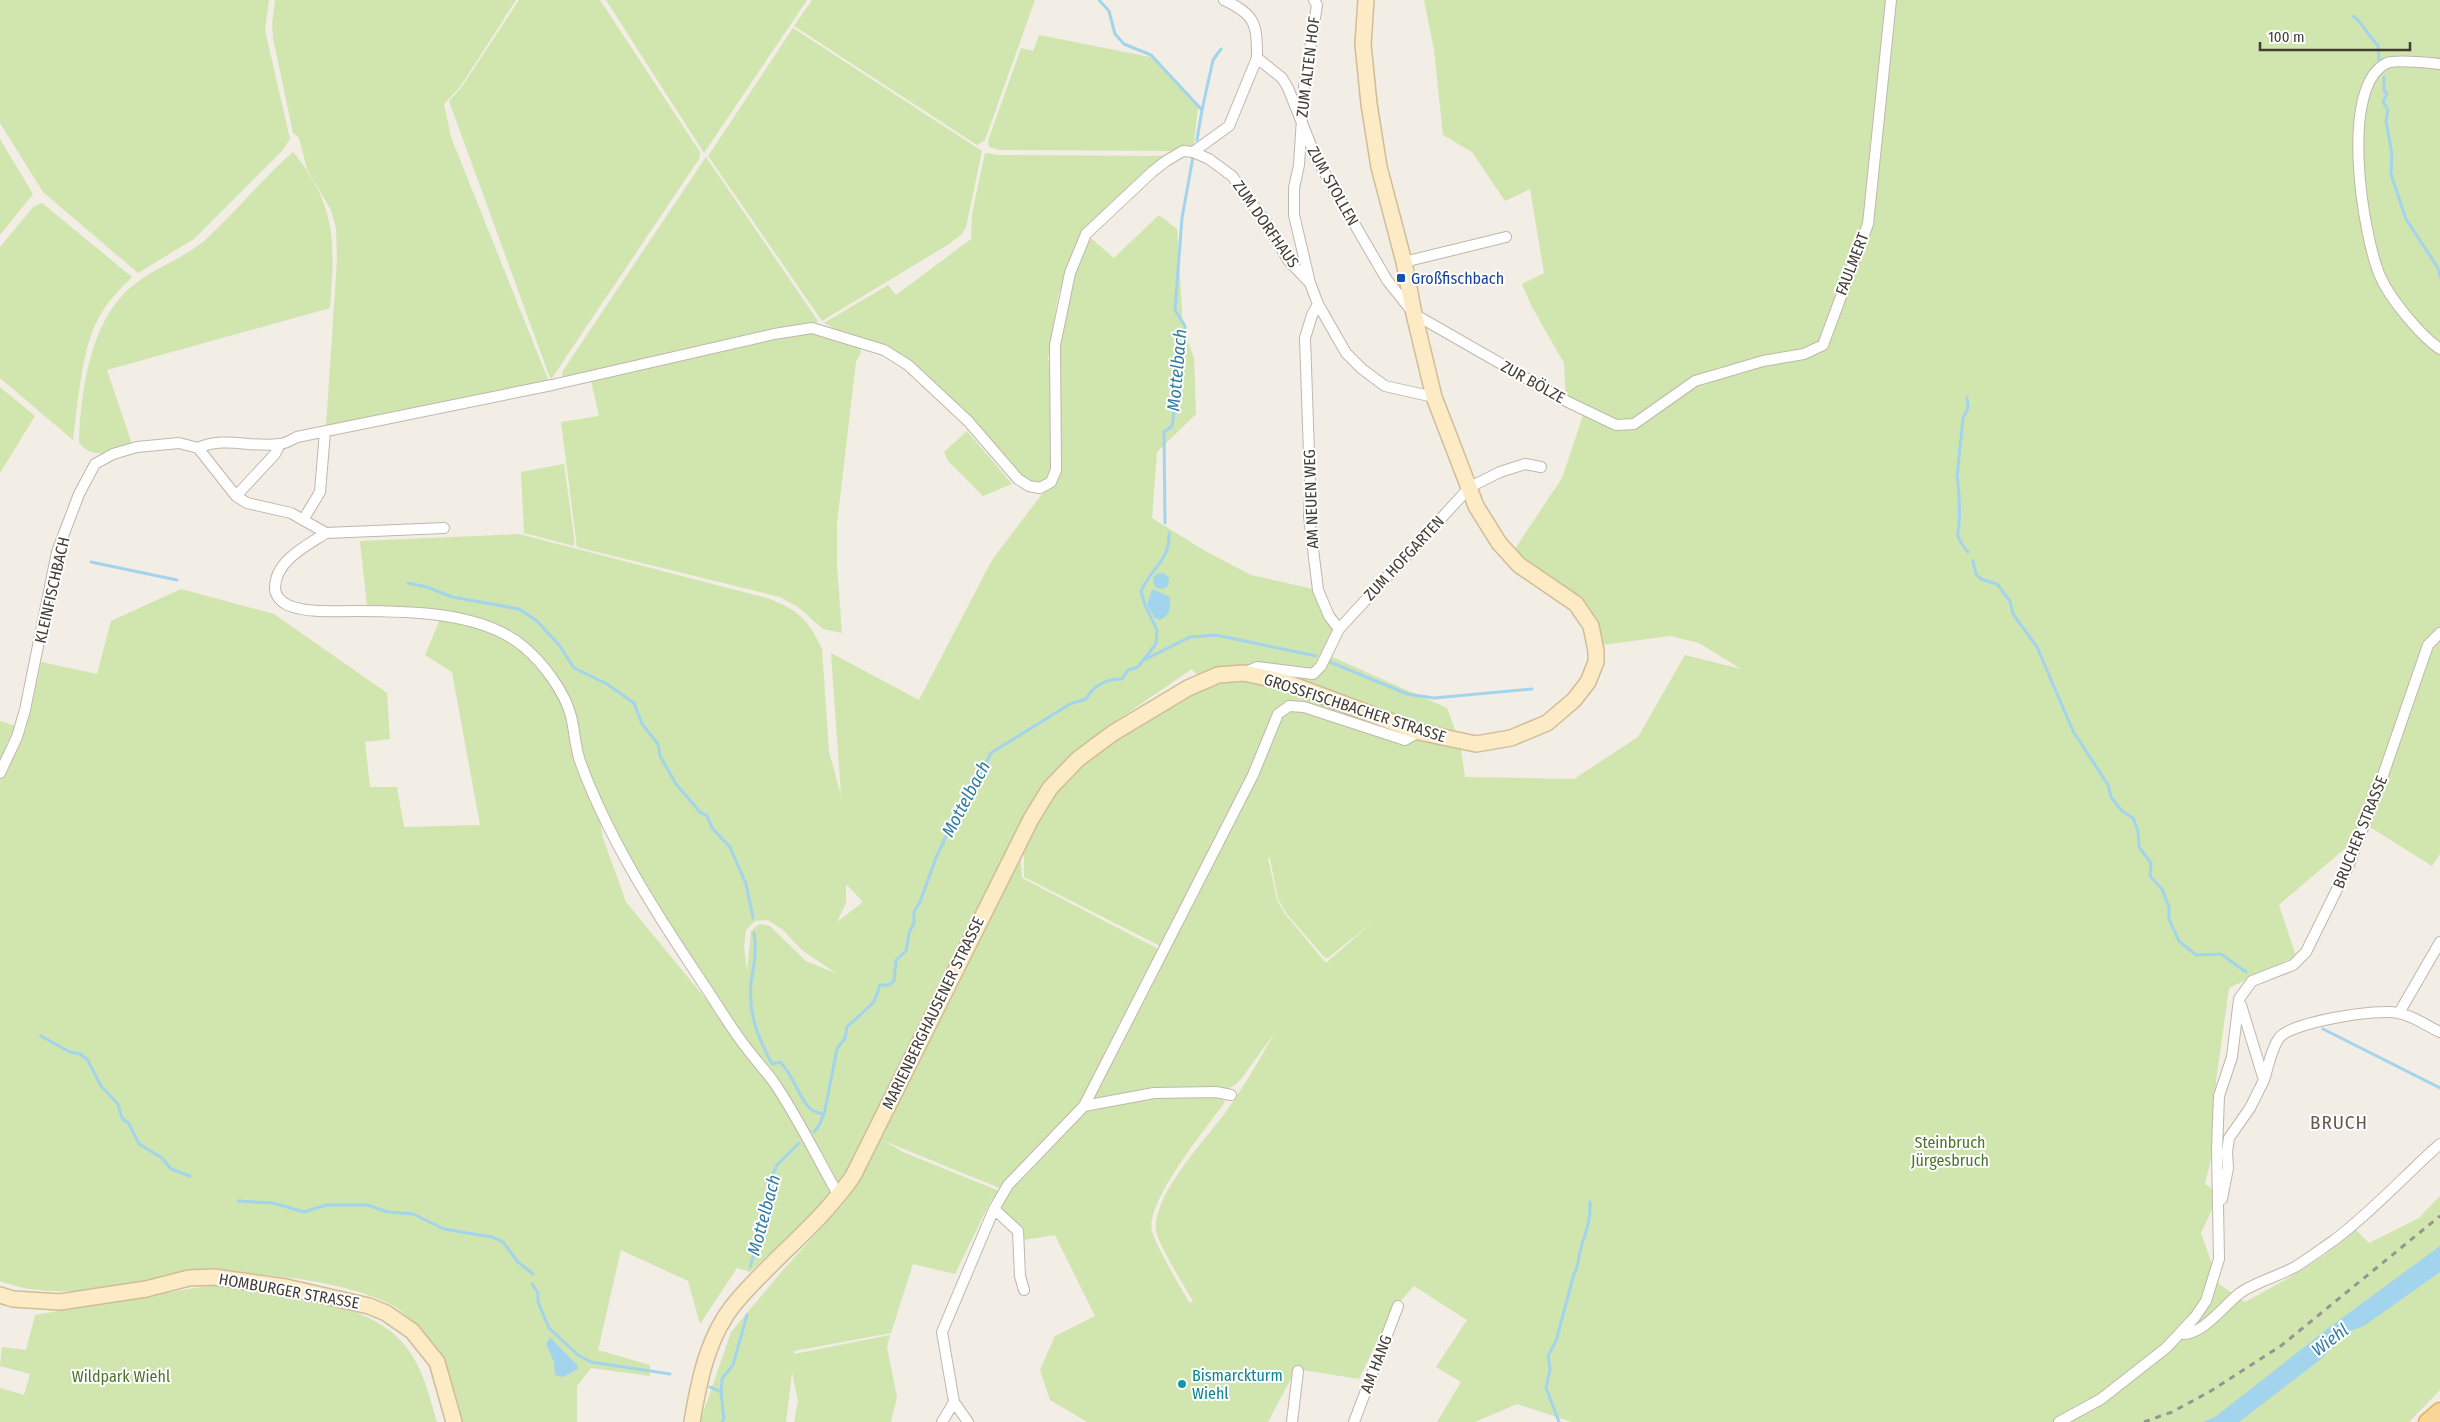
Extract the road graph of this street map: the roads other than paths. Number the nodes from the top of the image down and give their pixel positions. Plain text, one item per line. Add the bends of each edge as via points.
1 (1224, 0) edge
2 (1314, 0) edge
3 (1366, 0) edge
4 (1891, 0) edge
5 (1257, 58) junction
6 (2440, 64) edge
7 (1301, 124) junction
8 (1193, 152) junction
9 (1506, 236) dead end
10 (1404, 262) junction
11 (1310, 283) junction
12 (1318, 304) junction
13 (1414, 314) junction
14 (2440, 349) edge
15 (1434, 397) junction
16 (1656, 410) joint
17 (325, 432) junction
18 (280, 444) junction
19 (198, 448) junction
20 (1541, 467) dead end
21 (1470, 487) junction
22 (236, 496) junction
23 (303, 520) junction
24 (444, 528) dead end
25 (326, 533) junction
26 (1338, 629) junction
27 (2440, 633) edge
28 (1244, 673) junction
29 (1418, 732) junction
30 (0, 773) edge
31 (2440, 942) edge
32 (2239, 999) junction
33 (2399, 1013) junction
34 (2440, 1032) edge
35 (2264, 1080) junction
36 (1231, 1095) dead end
37 (1084, 1106) junction
38 (2440, 1144) edge
39 (839, 1196) junction
40 (994, 1209) junction
41 (2218, 1216) junction
42 (1024, 1290) dead end
43 (0, 1294) edge
44 (1398, 1306) dead end
45 (2179, 1334) junction
46 (1298, 1371) dead end
47 (954, 1402) junction
48 (2440, 1410) edge
49 (454, 1422) edge
50 (692, 1422) edge
51 (942, 1422) edge
52 (968, 1422) edge
53 (1292, 1422) edge
54 (1354, 1422) edge
55 (2059, 1422) edge
56 (2427, 1422) edge

1 - 5 street via 1243,9 1253,22 1257,33
2 - 7 street, ZUM ALTEN HOF via 1316,5
3 - 10 main road, GROSSFISCHBACHER STRASSE via 1363,44 1369,104 1379,167
4 - 16 street, FAULMERT via 1868,224 1823,345 1804,354 1764,361 1695,381
5 - 7 street, ZUM STOLLEN via 1282,78
5 - 8 street via 1229,126
6 - 14 street via 2388,63 2375,73 2362,102 2358,140 2360,180 2380,276 2407,315
7 - 11 street, ZUM ALTEN HOF via 1294,215
7 - 13 street, ZUM STOLLEN via 1316,158 1387,280
8 - 11 street, ZUM DORFHAUS via 1232,176 1266,221 1288,260
8 - 17 street via 1183,152 1166,160 1086,234 1070,273 1055,346 1056,470 1050,482 1040,488 1028,486 1018,479 968,421 908,365 884,350 812,328
9 - 10 street
10 - 13 main road, GROSSFISCHBACHER STRASSE
11 - 12 street, ZUM DORFHAUS
12 - 15 street, ZUM DORFHAUS via 1346,353 1362,369 1385,386
12 - 26 street, AM NEUEN WEG via 1305,338 1309,516 1318,590
13 - 15 main road, GROSSFISCHBACHER STRASSE
13 - 16 street, ZUR BÖLZE via 1566,401 1616,425 1634,424
15 - 21 main road, GROSSFISCHBACHER STRASSE
17 - 18 street
17 - 23 street via 320,492
18 - 19 street via 224,442
18 - 22 street via 275,454
19 - 22 street
19 - 30 street, KLEINFISCHBACH via 179,443 137,447 113,454 95,464 79,494 57,552 25,710 17,737
20 - 21 street via 1525,464
21 - 26 street, ZUM HOFGARTEN
21 - 29 main road, GROSSFISCHBACHER STRASSE via 1476,506 1499,543 1519,564 1576,604 1591,626 1596,662 1588,682 1574,700 1547,723 1511,738 1476,744
22 - 23 street via 247,503 291,513
23 - 25 street
24 - 25 street
25 - 39 street via 291,556 275,578 275,593 280,600 289,606 327,611 428,612 486,627 511,636 527,649 564,696 580,763 640,883 671,936 793,1112
26 - 28 street via 1321,666 1313,674 1257,667
27 - 32 street, BRUCHER STRASSE via 2428,645 2348,867 2306,952 2293,965 2252,981
28 - 29 main road, GROSSFISCHBACHER STRASSE via 1285,682
28 - 39 main road, MARIENBERGHAUSENER STRASSE via 1218,675 1153,708 1078,760 1050,788 1014,851 853,1176
29 - 37 street via 1405,740 1304,707 1288,706 1278,714 1253,775
31 - 33 street
32 - 35 street
32 - 41 street via 2232,1057 2219,1096
33 - 34 street
33 - 35 street via 2363,1012 2296,1027 2276,1042
35 - 41 street via 2229,1138 2228,1168
36 - 37 street via 1216,1092 1154,1094
37 - 40 street via 1008,1185
38 - 45 street via 2334,1240 2294,1268 2248,1288 2200,1328 2188,1335
39 - 50 main road, MARIENBERGHAUSENER STRASSE via 736,1302 708,1355
40 - 42 street via 1018,1231 1020,1276
40 - 47 street via 942,1332
41 - 45 street via 2219,1260 2206,1301
43 - 49 main road, HOMBURGER STRASSE via 13,1299 60,1302 189,1278 214,1277 286,1287 368,1306 386,1313 412,1331 438,1362
44 - 54 street, AM HANG
45 - 55 street via 2101,1399
46 - 53 street
47 - 51 street
47 - 52 street
48 - 56 main road

